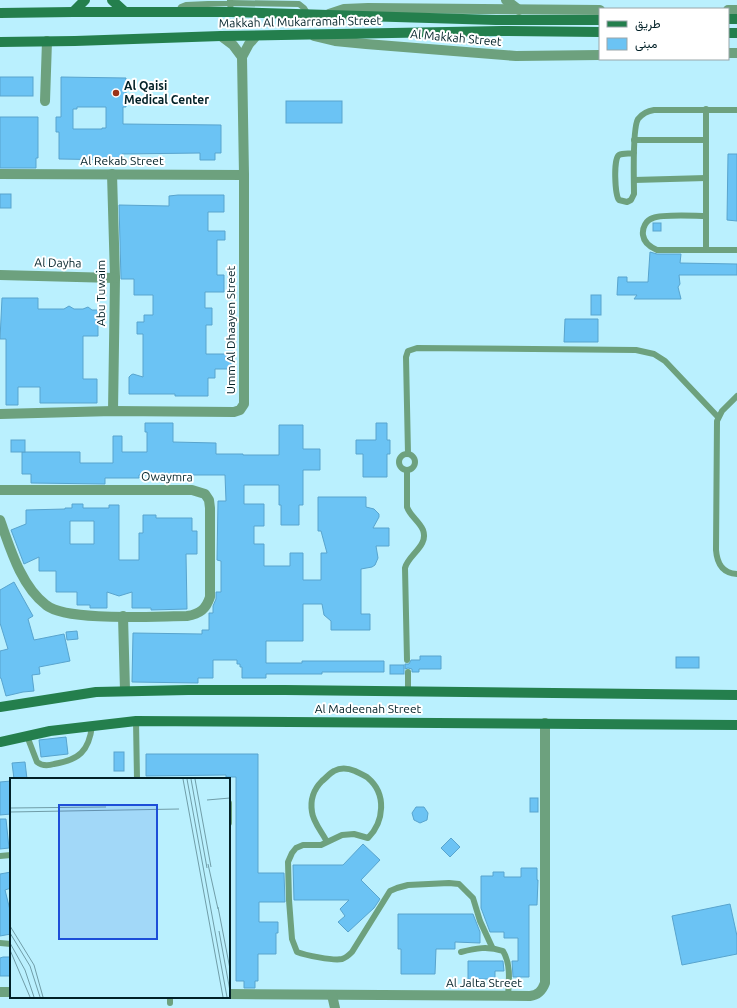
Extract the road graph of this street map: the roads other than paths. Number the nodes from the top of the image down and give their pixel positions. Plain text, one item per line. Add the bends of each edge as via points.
1 (85, 0) edge
2 (112, 0) edge
3 (485, 0) edge
4 (506, 0) edge
5 (230, 5) edge
6 (469, 9) junction
7 (519, 10) junction
8 (599, 10) edge
9 (73, 12) junction
10 (125, 12) junction
11 (0, 13) edge
12 (323, 15) junction
13 (599, 20) edge
14 (599, 32) edge
15 (221, 36) junction
16 (256, 36) junction
17 (310, 36) junction
18 (0, 42) edge
19 (46, 42) junction
20 (599, 55) edge
21 (242, 57) junction
22 (45, 101) dead end
23 (706, 109) junction
24 (737, 110) edge
25 (634, 140) junction
26 (706, 140) junction
27 (634, 153) junction
28 (0, 174) edge
29 (112, 174) junction
30 (244, 175) junction
31 (706, 178) junction
32 (634, 180) junction
33 (706, 216) junction
34 (706, 250) junction
35 (737, 250) edge
36 (0, 275) edge
37 (115, 278) junction
38 (737, 396) edge
39 (113, 411) junction
40 (0, 414) edge
41 (718, 417) junction
42 (408, 454) junction
43 (407, 471) junction
44 (0, 490) edge
45 (0, 520) edge
46 (737, 574) edge
47 (123, 616) junction
48 (407, 660) dead end
49 (408, 672) dead end
50 (125, 692) junction
51 (408, 692) junction
52 (737, 695) edge
53 (0, 707) edge
54 (136, 721) junction
55 (545, 723) junction
56 (737, 725) edge
57 (92, 726) junction
58 (27, 736) junction
59 (0, 742) edge
60 (137, 778) edge
61 (327, 842) junction
62 (10, 855) edge
63 (0, 856) edge
64 (0, 943) edge
65 (10, 944) edge
66 (492, 947) junction
67 (461, 952) dead end
68 (230, 994) edge
69 (332, 995) junction
70 (508, 996) junction
71 (334, 1008) edge

1 - 9 street
2 - 10 street
3 - 6 street
4 - 7 street
5 - 10 street, Makkah Al Mukarramah Street via 178,12
5 - 12 street, Makkah Al Mukarramah Street
6 - 7 street, Al Makkah Street
6 - 12 street, Al Makkah Street via 368,8 344,9
7 - 8 street, Al Makkah Street
9 - 10 street, Makkah Al Mukarramah Street
9 - 11 street, Makkah Al Mukarramah Street
12 - 13 street, Makkah Al Mukarramah Street
14 - 17 street, Makkah Al Mukarramah Street
15 - 16 street, Makkah Al Mukarramah Street
15 - 19 street, Makkah Al Mukarramah Street
15 - 21 street via 233,45
16 - 17 street, Makkah Al Mukarramah Street
16 - 21 street
17 - 20 street, Al Makkah Street via 335,41 516,56
18 - 19 street, Makkah Al Mukarramah Street
19 - 22 street
21 - 30 street, Umm Al Dhaayen Street
23 - 24 lane
23 - 25 lane via 646,112 636,124
23 - 26 lane
25 - 26 lane
25 - 27 lane
26 - 31 lane
27 - 32 lane
27 - 32 lane via 620,154 616,158 616,193 619,200 627,202 633,198
28 - 29 street, Al Rekab Street
29 - 30 street, Al Rekab Street
29 - 37 street, Abu Tuwaim
30 - 39 street, Umm Al Dhaayen Street via 244,404 240,410 234,412
31 - 32 lane
31 - 33 lane
33 - 34 lane
33 - 34 lane via 654,217 646,223 643,237 648,246 657,250
34 - 35 lane
36 - 37 street, Al Dayha
37 - 39 street, Abu Tuwaim
38 - 41 lane
39 - 40 street, Umm Al Dhaayen Street
41 - 42 lane via 665,362 654,354 642,350 417,348 408,350 406,357
41 - 46 lane via 717,559 727,572
42 - 43 lane via 416,460 414,468
42 - 43 lane via 404,454 399,460 401,467
43 - 48 lane via 407,507 424,535 421,546 409,558 405,568
44 - 47 street, Owaymra via 192,490 205,494 210,508 210,596 207,605 200,613 191,616
45 - 47 street, Owaymra via 17,566 46,606 67,614
47 - 50 street
49 - 51 lane
50 - 51 street, Al Madeenah Street
50 - 53 street, Al Madeenah Street via 96,692
51 - 52 street, Al Madeenah Street
54 - 55 street, Al Madeenah Street
54 - 57 street, Al Madeenah Street
54 - 60 lane
55 - 56 street, Al Madeenah Street
55 - 70 street, Al Jalta Street via 545,983 535,995
57 - 58 street, Al Madeenah Street
57 - 58 lane via 89,743 80,755 50,765 36,762
58 - 59 street, Al Madeenah Street
61 - 61 lane via 349,834 368,838 377,828 380,818 382,804 379,793 368,777 348,768 333,771 314,792 314,820
61 - 66 lane via 296,848 288,862 292,939 297,952 340,959 347,957 390,891 408,885 449,883 459,884 469,892
62 - 63 lane
64 - 65 lane
66 - 67 lane
66 - 70 lane via 503,951 507,957
68 - 69 street, Al Jalta Street
69 - 70 street, Al Jalta Street
69 - 71 street

